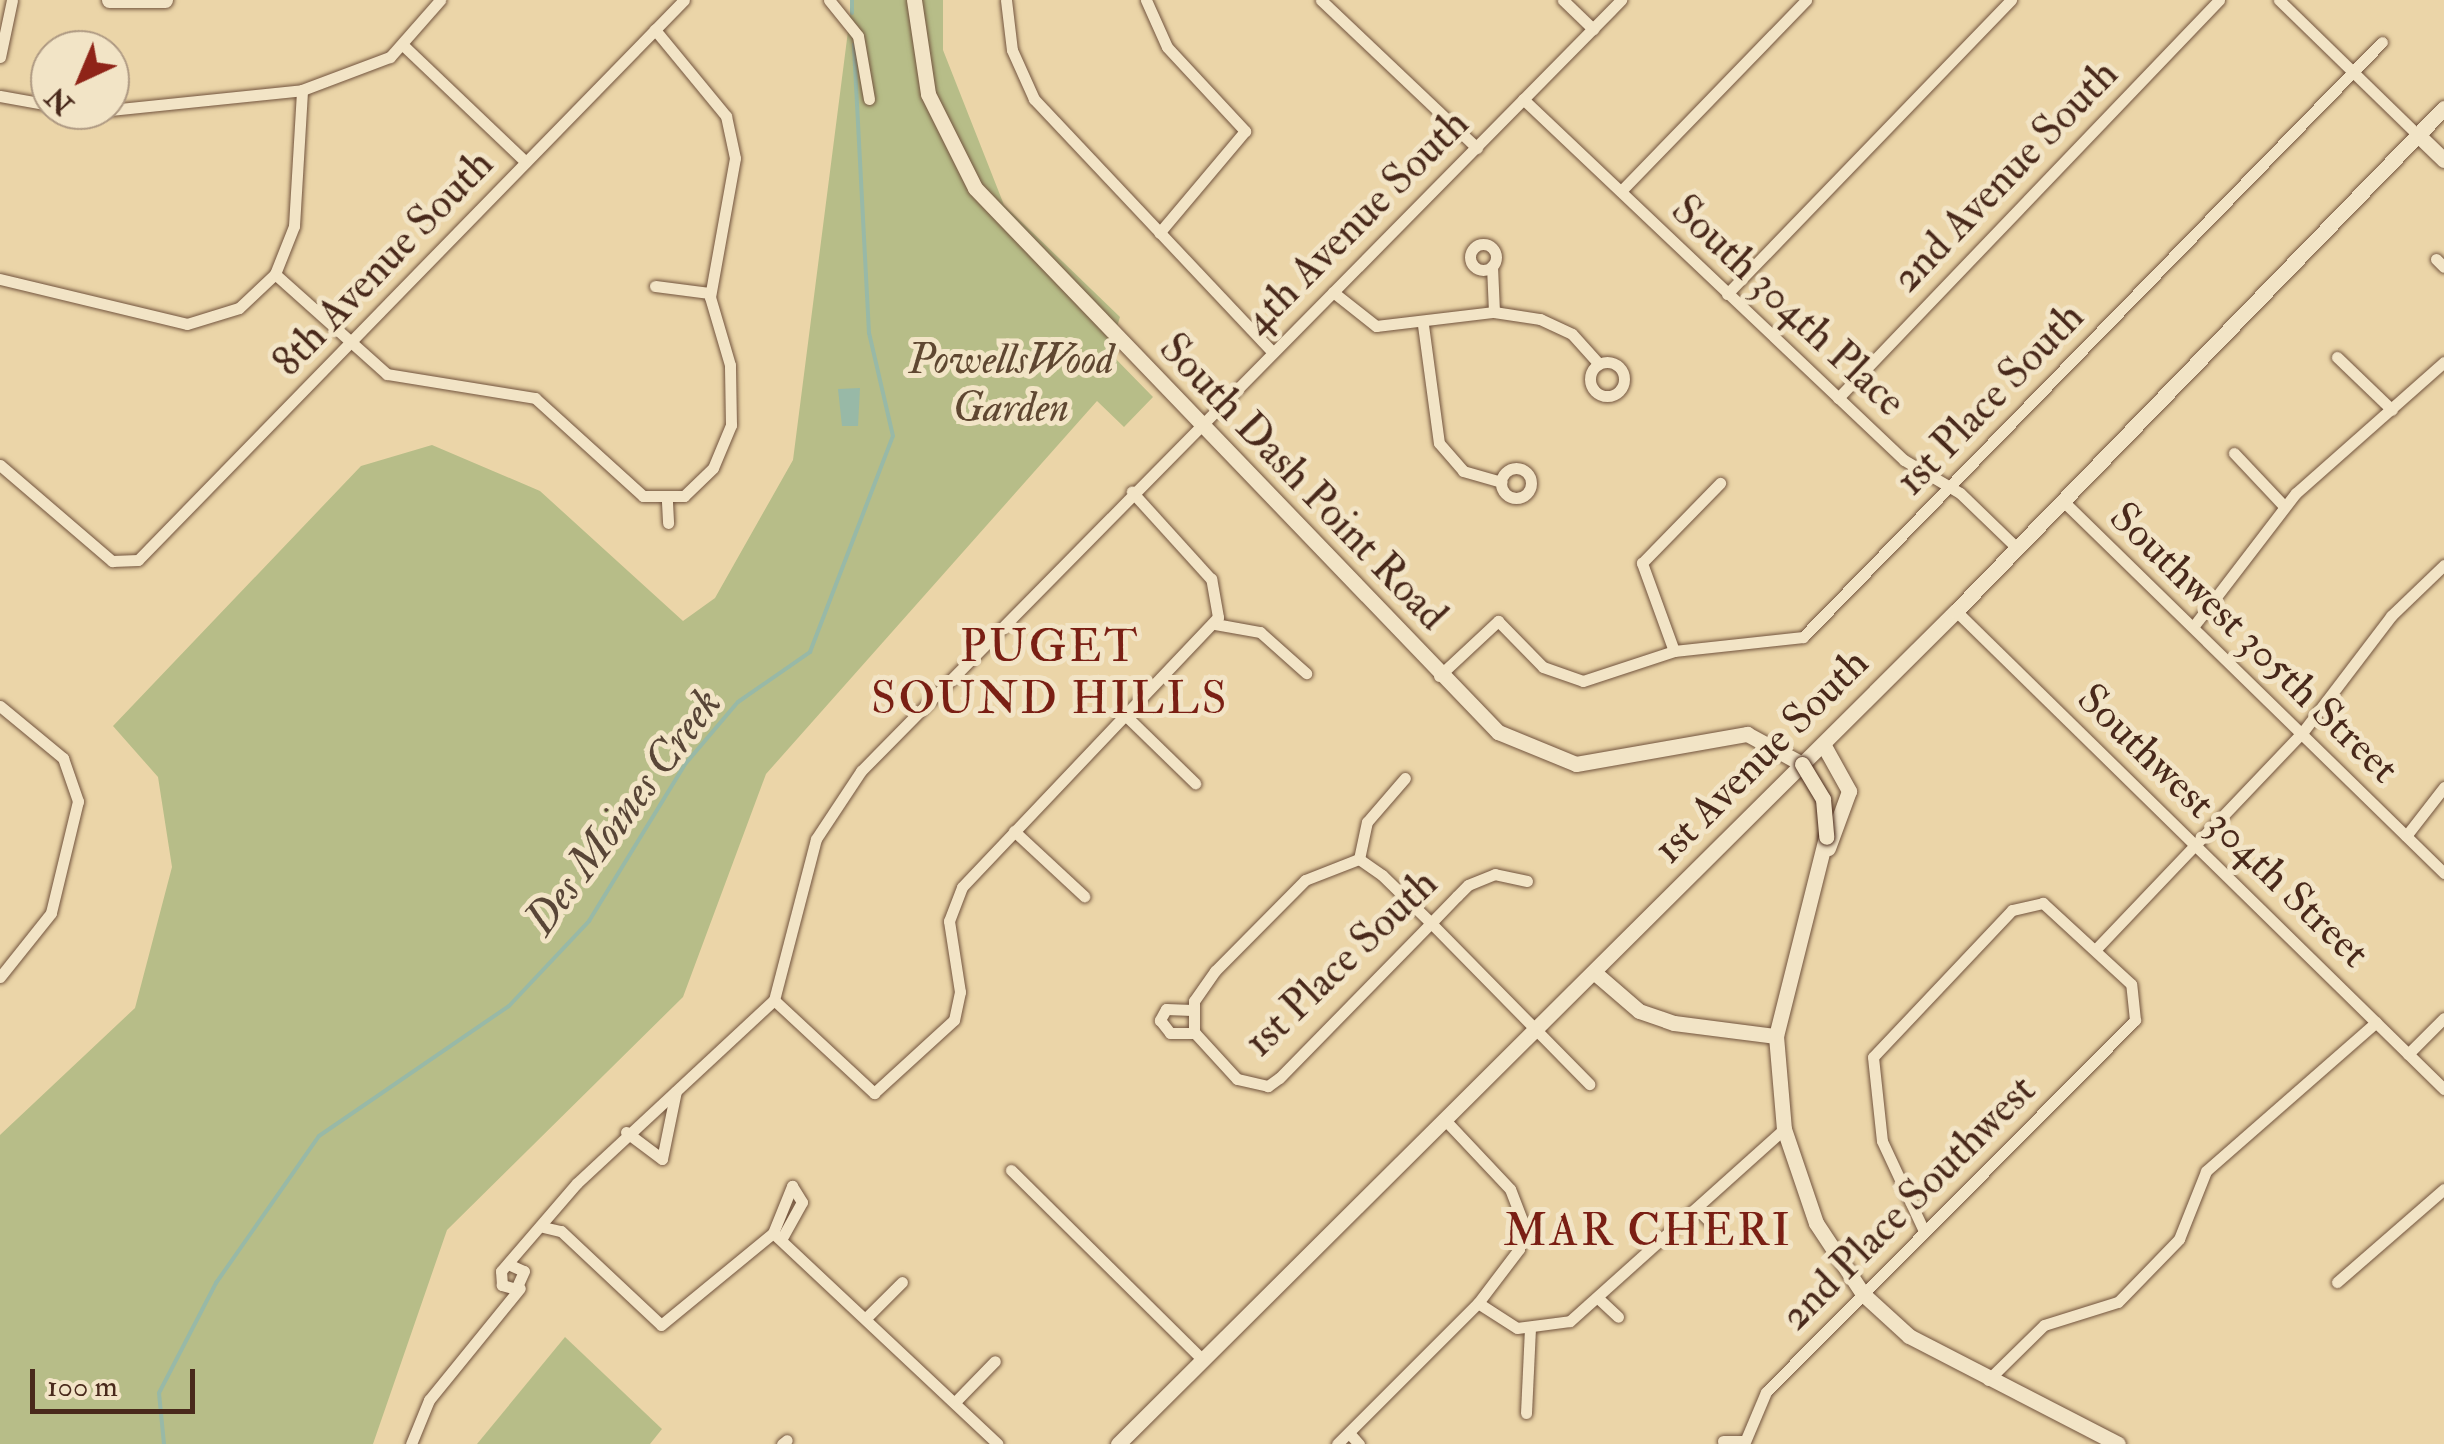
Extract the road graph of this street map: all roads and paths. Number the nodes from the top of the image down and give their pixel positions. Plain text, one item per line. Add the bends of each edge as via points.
1 (12, 0) edge
2 (109, 0) edge
3 (165, 0) edge
4 (440, 0) edge
5 (684, 0) edge
6 (830, 0) edge
7 (914, 0) edge
8 (1006, 0) edge
9 (1146, 0) edge
10 (1322, 0) edge
11 (1563, 0) edge
12 (1621, 0) edge
13 (1806, 0) edge
14 (1989, 0) edge
15 (2011, 0) edge
16 (2219, 0) edge
17 (2279, 0) edge
18 (2000, 11) junction
19 (1593, 29) junction
20 (654, 30) junction
21 (2382, 42) dead end
22 (404, 46) junction
23 (0, 57) edge
24 (2352, 72) junction
25 (302, 90) junction
26 (0, 96) edge
27 (870, 98) dead end
28 (1523, 100) junction
29 (30, 101) edge
30 (130, 108) edge
31 (2444, 108) edge
32 (2418, 134) junction
33 (1477, 148) junction
34 (2444, 160) edge
35 (526, 162) junction
36 (1621, 192) junction
37 (1159, 233) junction
38 (1492, 266) dead end
39 (275, 274) junction
40 (0, 279) edge
41 (655, 286) dead end
42 (1334, 292) junction
43 (710, 293) junction
44 (1726, 294) junction
45 (1494, 312) junction
46 (1423, 326) junction
47 (350, 344) junction
48 (1272, 352) junction
49 (2338, 357) dead end
50 (2444, 362) edge
51 (1599, 364) dead end
52 (1838, 398) junction
53 (2392, 410) junction
54 (1200, 425) junction
55 (2234, 453) dead end
56 (0, 465) edge
57 (1501, 482) dead end
58 (1720, 482) dead end
59 (1950, 486) junction
60 (1132, 492) junction
61 (2062, 500) junction
62 (667, 502) junction
63 (2284, 506) junction
64 (668, 523) dead end
65 (2017, 548) junction
66 (2444, 565) edge
67 (1956, 611) junction
68 (1215, 624) junction
69 (2192, 627) junction
70 (1674, 651) junction
71 (1306, 673) dead end
72 (1439, 676) junction
73 (0, 706) edge
74 (1126, 715) junction
75 (2302, 733) junction
76 (1823, 744) junction
77 (1405, 778) dead end
78 (1196, 783) dead end
79 (2444, 787) edge
80 (1014, 831) junction
81 (2406, 836) junction
82 (2196, 844) junction
83 (1359, 859) junction
84 (1818, 871) junction
85 (2444, 873) edge
86 (1527, 881) dead end
87 (1084, 896) dead end
88 (1431, 924) junction
89 (2096, 949) junction
90 (1595, 973) junction
91 (0, 977) edge
92 (774, 1000) junction
93 (1192, 1014) junction
94 (2444, 1018) edge
95 (2376, 1022) junction
96 (1536, 1030) junction
97 (1195, 1033) junction
98 (1776, 1036) junction
99 (2408, 1054) junction
100 (1589, 1084) dead end
101 (2444, 1089) edge
102 (676, 1091) junction
103 (1446, 1121) junction
104 (1784, 1129) junction
105 (626, 1132) junction
106 (1011, 1170) dead end
107 (2444, 1188) edge
108 (1697, 1208) junction
109 (1713, 1225) dead end
110 (543, 1227) junction
111 (1924, 1231) junction
112 (526, 1249) junction
113 (508, 1264) junction
114 (524, 1271) junction
115 (902, 1282) dead end
116 (2337, 1282) dead end
117 (502, 1285) junction
118 (520, 1288) junction
119 (1863, 1294) junction
120 (1599, 1299) junction
121 (1478, 1304) junction
122 (502, 1313) junction
123 (868, 1316) junction
124 (1618, 1317) dead end
125 (1530, 1329) junction
126 (1204, 1360) junction
127 (995, 1361) dead end
128 (1988, 1380) junction
129 (955, 1402) junction
130 (1526, 1413) dead end
131 (1349, 1433) junction
132 (1723, 1441) dead end
133 (1744, 1443) edge
134 (411, 1444) edge
135 (998, 1444) edge
136 (1118, 1444) edge
137 (1338, 1444) edge
138 (1360, 1444) edge
139 (2118, 1444) edge

1 - 23 street
2 - 3 main road
4 - 22 street
5 - 20 street, 8th Avenue South
6 - 27 street via 858,36
7 - 54 main road, South Dash Point Road via 925,83 959,164
8 - 37 street via 1017,67 1047,115
9 - 37 street via 1152,21 1238,118 1244,138
10 - 33 street
11 - 19 street
12 - 19 street, 4th Avenue South
13 - 36 street
14 - 18 street
15 - 18 street
16 - 52 street, 2nd Avenue South
17 - 24 street
18 - 44 street
19 - 28 street, 4th Avenue South
20 - 35 street, 8th Avenue South
20 - 43 street via 726,116 733,184
21 - 24 street, 1st Place South
22 - 25 street
22 - 35 street
24 - 32 street
24 - 59 street, 1st Place South
25 - 30 street
25 - 39 street via 299,199
26 - 29 street
28 - 33 street, 4th Avenue South
28 - 36 street, South 304th Place
31 - 32 main road, 1st Avenue South
32 - 34 main road
32 - 61 main road, 1st Avenue South
33 - 42 street, 4th Avenue South
35 - 47 street, 8th Avenue South
36 - 44 street, South 304th Place
37 - 48 street
38 - 45 street
39 - 40 street via 239,308 188,324
39 - 47 street
41 - 43 street
42 - 46 street via 1376,326
42 - 48 street, 4th Avenue South
43 - 62 street via 730,365 732,424 708,475
44 - 52 street, South 304th Place
45 - 46 street
45 - 51 street via 1560,326
46 - 57 street via 1439,443 1463,471
47 - 56 street, 8th Avenue South via 157,544 126,565
47 - 62 street via 413,383 535,398 635,490
48 - 54 street, 4th Avenue South
49 - 53 street
50 - 53 street
52 - 59 street, South 304th Place via 1914,468
53 - 63 street
54 - 60 street, 4th Avenue South
54 - 72 main road, South Dash Point Road
55 - 63 street
58 - 70 street via 1642,563
59 - 65 street, South 304th Place
59 - 70 street, 1st Place South via 1803,637
60 - 68 street via 1211,579
60 - 92 street, 4th Avenue South via 840,796 808,859 794,950
61 - 65 main road, 1st Avenue South
61 - 69 street, Southwest 305th Street
62 - 64 street
63 - 69 street
65 - 67 main road, 1st Avenue South
66 - 75 street via 2391,616
67 - 76 main road, 1st Avenue South
67 - 82 street, Southwest 304th Street
68 - 71 street via 1260,632
68 - 74 street
69 - 75 street, Southwest 305th Street
70 - 72 street, 1st Place South via 1584,682 1544,667 1498,621
72 - 84 main road, South Dash Point Road, bridge via 1498,732 1576,764 1748,734 1802,764 1823,799 1826,837
73 - 91 street via 56,750 76,780 56,902
74 - 78 street
74 - 80 street
75 - 81 street, Southwest 305th Street
75 - 82 street
76 - 84 main road via 1849,791
76 - 90 main road, 1st Avenue South
77 - 83 street via 1366,822
79 - 81 street
80 - 87 street
80 - 92 street via 952,905 957,1014 878,1093
81 - 85 street, Southwest 305th Street
82 - 89 street
82 - 95 street, Southwest 304th Street
83 - 88 street
83 - 93 street via 1337,860 1291,893 1209,977
84 - 98 main road
86 - 88 street, 1st Place South via 1478,878
88 - 96 street
88 - 97 street, 1st Place South via 1280,1078 1256,1088
89 - 111 street, 2nd Place Southwest via 2131,984 2135,1020
89 - 111 street via 2051,907 2012,910 1879,1045 1873,1110
90 - 96 main road, 1st Avenue South
90 - 98 main road via 1639,1010 1674,1023
92 - 102 street, 4th Avenue South
93 - 97 street
93 - 97 street via 1166,1009 1160,1020 1170,1032
94 - 99 street
95 - 99 street, Southwest 304th Street
95 - 128 street via 2206,1171 2179,1240 2118,1302 2044,1325
96 - 100 street
96 - 103 main road, 1st Avenue South
98 - 104 main road
99 - 101 street, Southwest 304th Street
102 - 105 street, 4th Avenue South
102 - 105 street via 662,1159
103 - 121 street via 1503,1178 1522,1220 1514,1260
103 - 126 main road, 1st Avenue South
104 - 108 street
104 - 119 main road via 1816,1223
105 - 110 street, 4th Avenue South
106 - 126 street
107 - 116 street
108 - 109 street
108 - 120 street
110 - 112 street, 4th Avenue South
110 - 123 street via 569,1238 650,1322 668,1324 778,1235
111 - 119 street, 2nd Place Southwest
112 - 113 street, 4th Avenue South
112 - 114 street
113 - 114 street
113 - 117 street
114 - 118 street
115 - 123 street
117 - 118 street
117 - 122 street
118 - 122 street
119 - 128 main road via 1909,1336
119 - 133 street, 2nd Place Southwest via 1766,1392
120 - 124 street
120 - 125 street via 1570,1321
121 - 125 street
121 - 131 street
122 - 134 street via 429,1400
123 - 129 street
125 - 130 street
126 - 136 main road, 1st Avenue South
127 - 129 street
128 - 139 main road
129 - 135 street
131 - 137 street
131 - 138 street
132 - 133 street, 2nd Place Southwest

